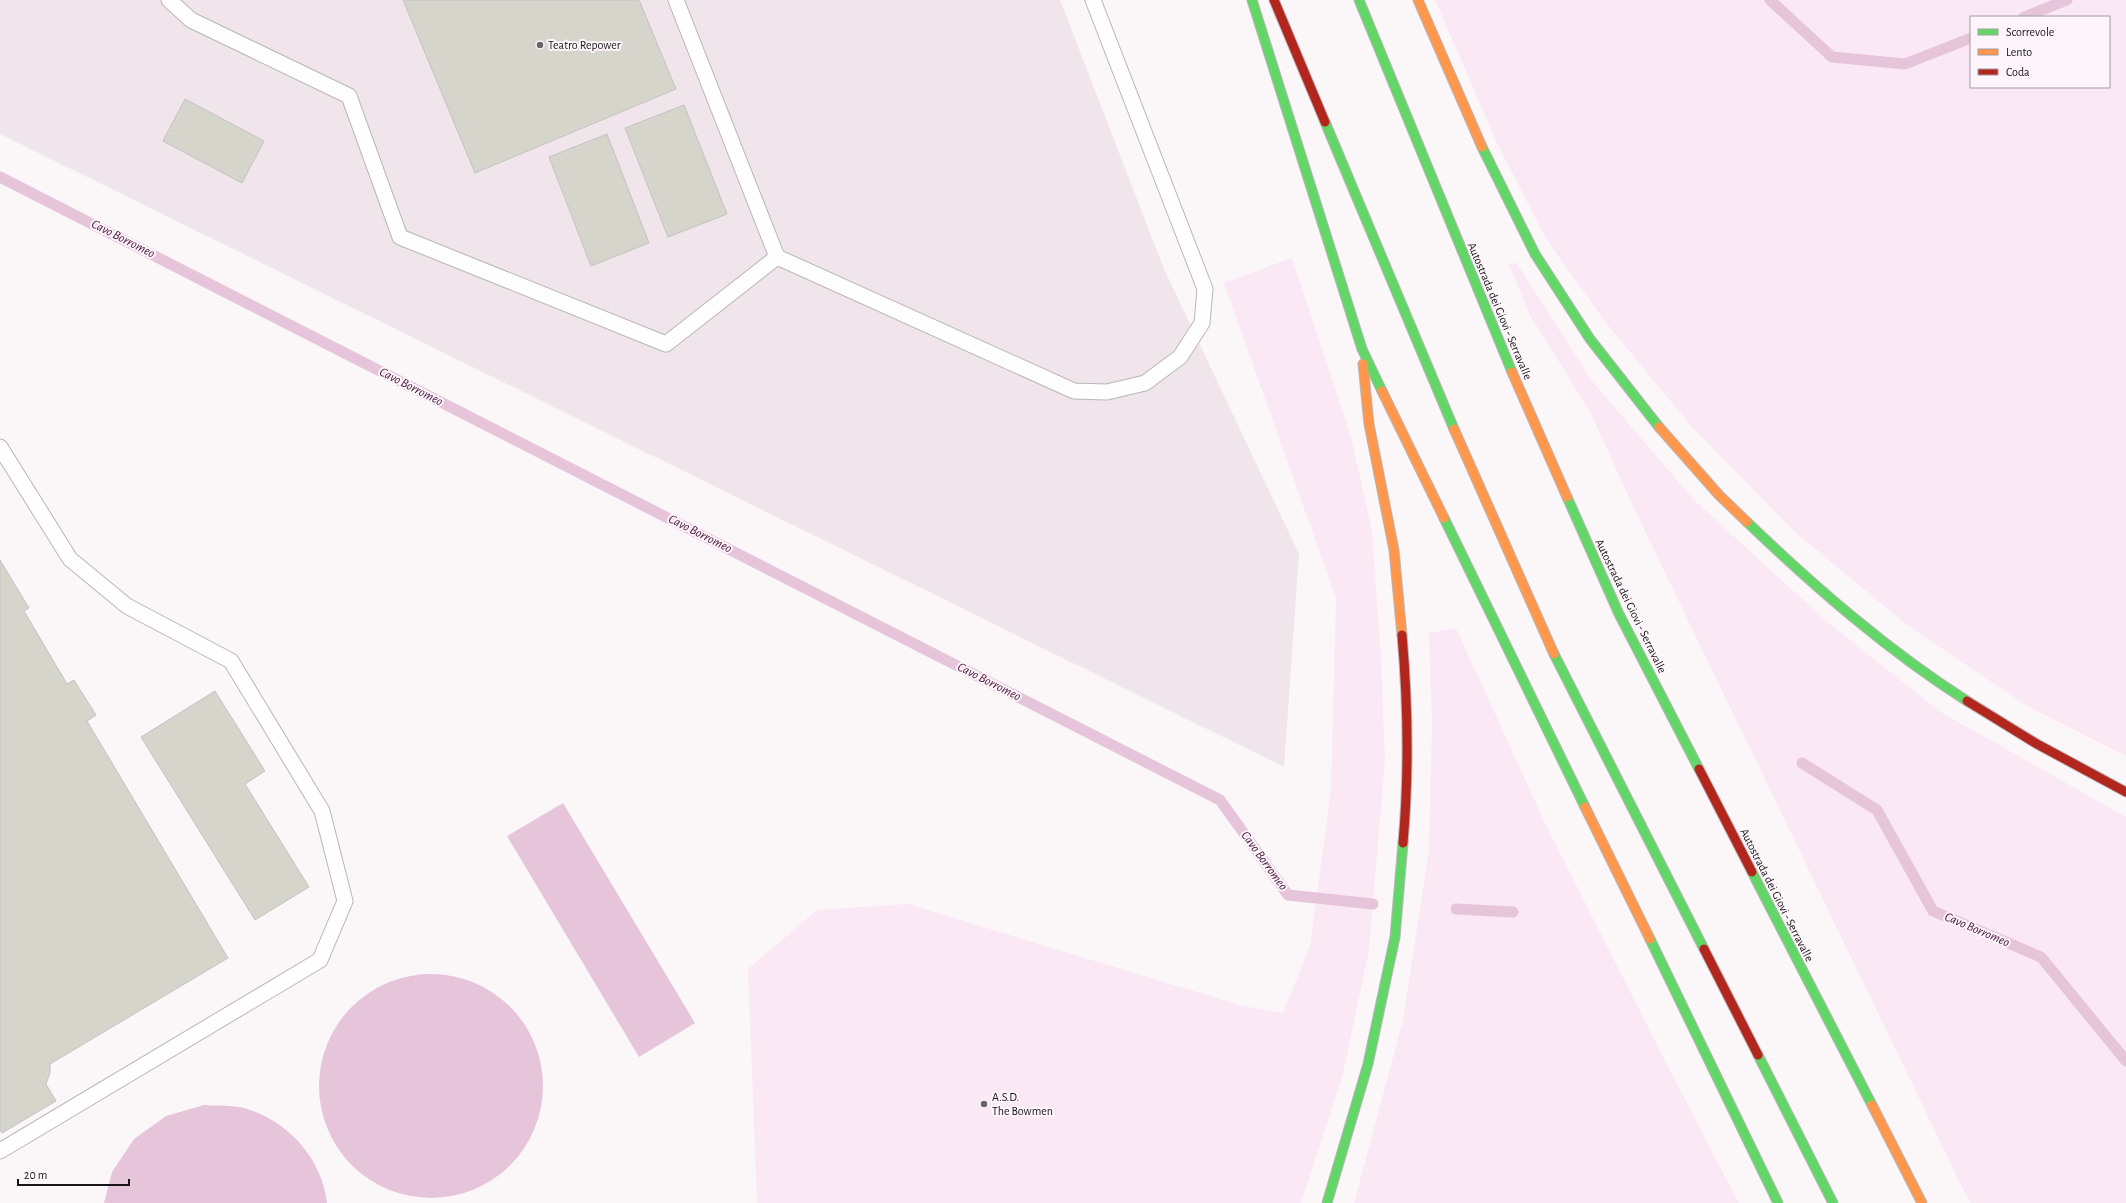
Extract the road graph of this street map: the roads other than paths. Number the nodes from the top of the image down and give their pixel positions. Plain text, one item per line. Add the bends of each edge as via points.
1 (169, 0) edge
2 (676, 0) edge
3 (1093, 0) edge
4 (1252, 0) edge
5 (1274, 0) edge
6 (1359, 0) edge
7 (1418, 0) edge
8 (777, 256) junction
9 (1362, 349) junction
10 (0, 446) edge
11 (2126, 792) edge
12 (0, 1151) edge
13 (1326, 1203) edge
14 (1778, 1203) edge
15 (1834, 1203) edge
16 (1922, 1203) edge

1 - 8 lane via 191,20 348,96 400,237 666,344
2 - 8 lane
3 - 8 lane via 1205,289 1202,323 1180,357 1145,383 1107,392 1074,391
4 - 9 highway
5 - 15 highway via 1456,435 1556,659
6 - 16 highway, Autostrada dei Giovi - Serravalle via 1492,323 1619,614
7 - 11 highway via 1489,165 1533,251 1578,322 1627,390 1684,458 1748,524 1821,592 1913,664 1994,720 2074,766
9 - 13 highway via 1369,424 1394,550 1406,679 1406,809 1395,937 1368,1064
9 - 14 highway
10 - 12 lane via 70,559 127,606 231,661 322,811 345,901 320,960

